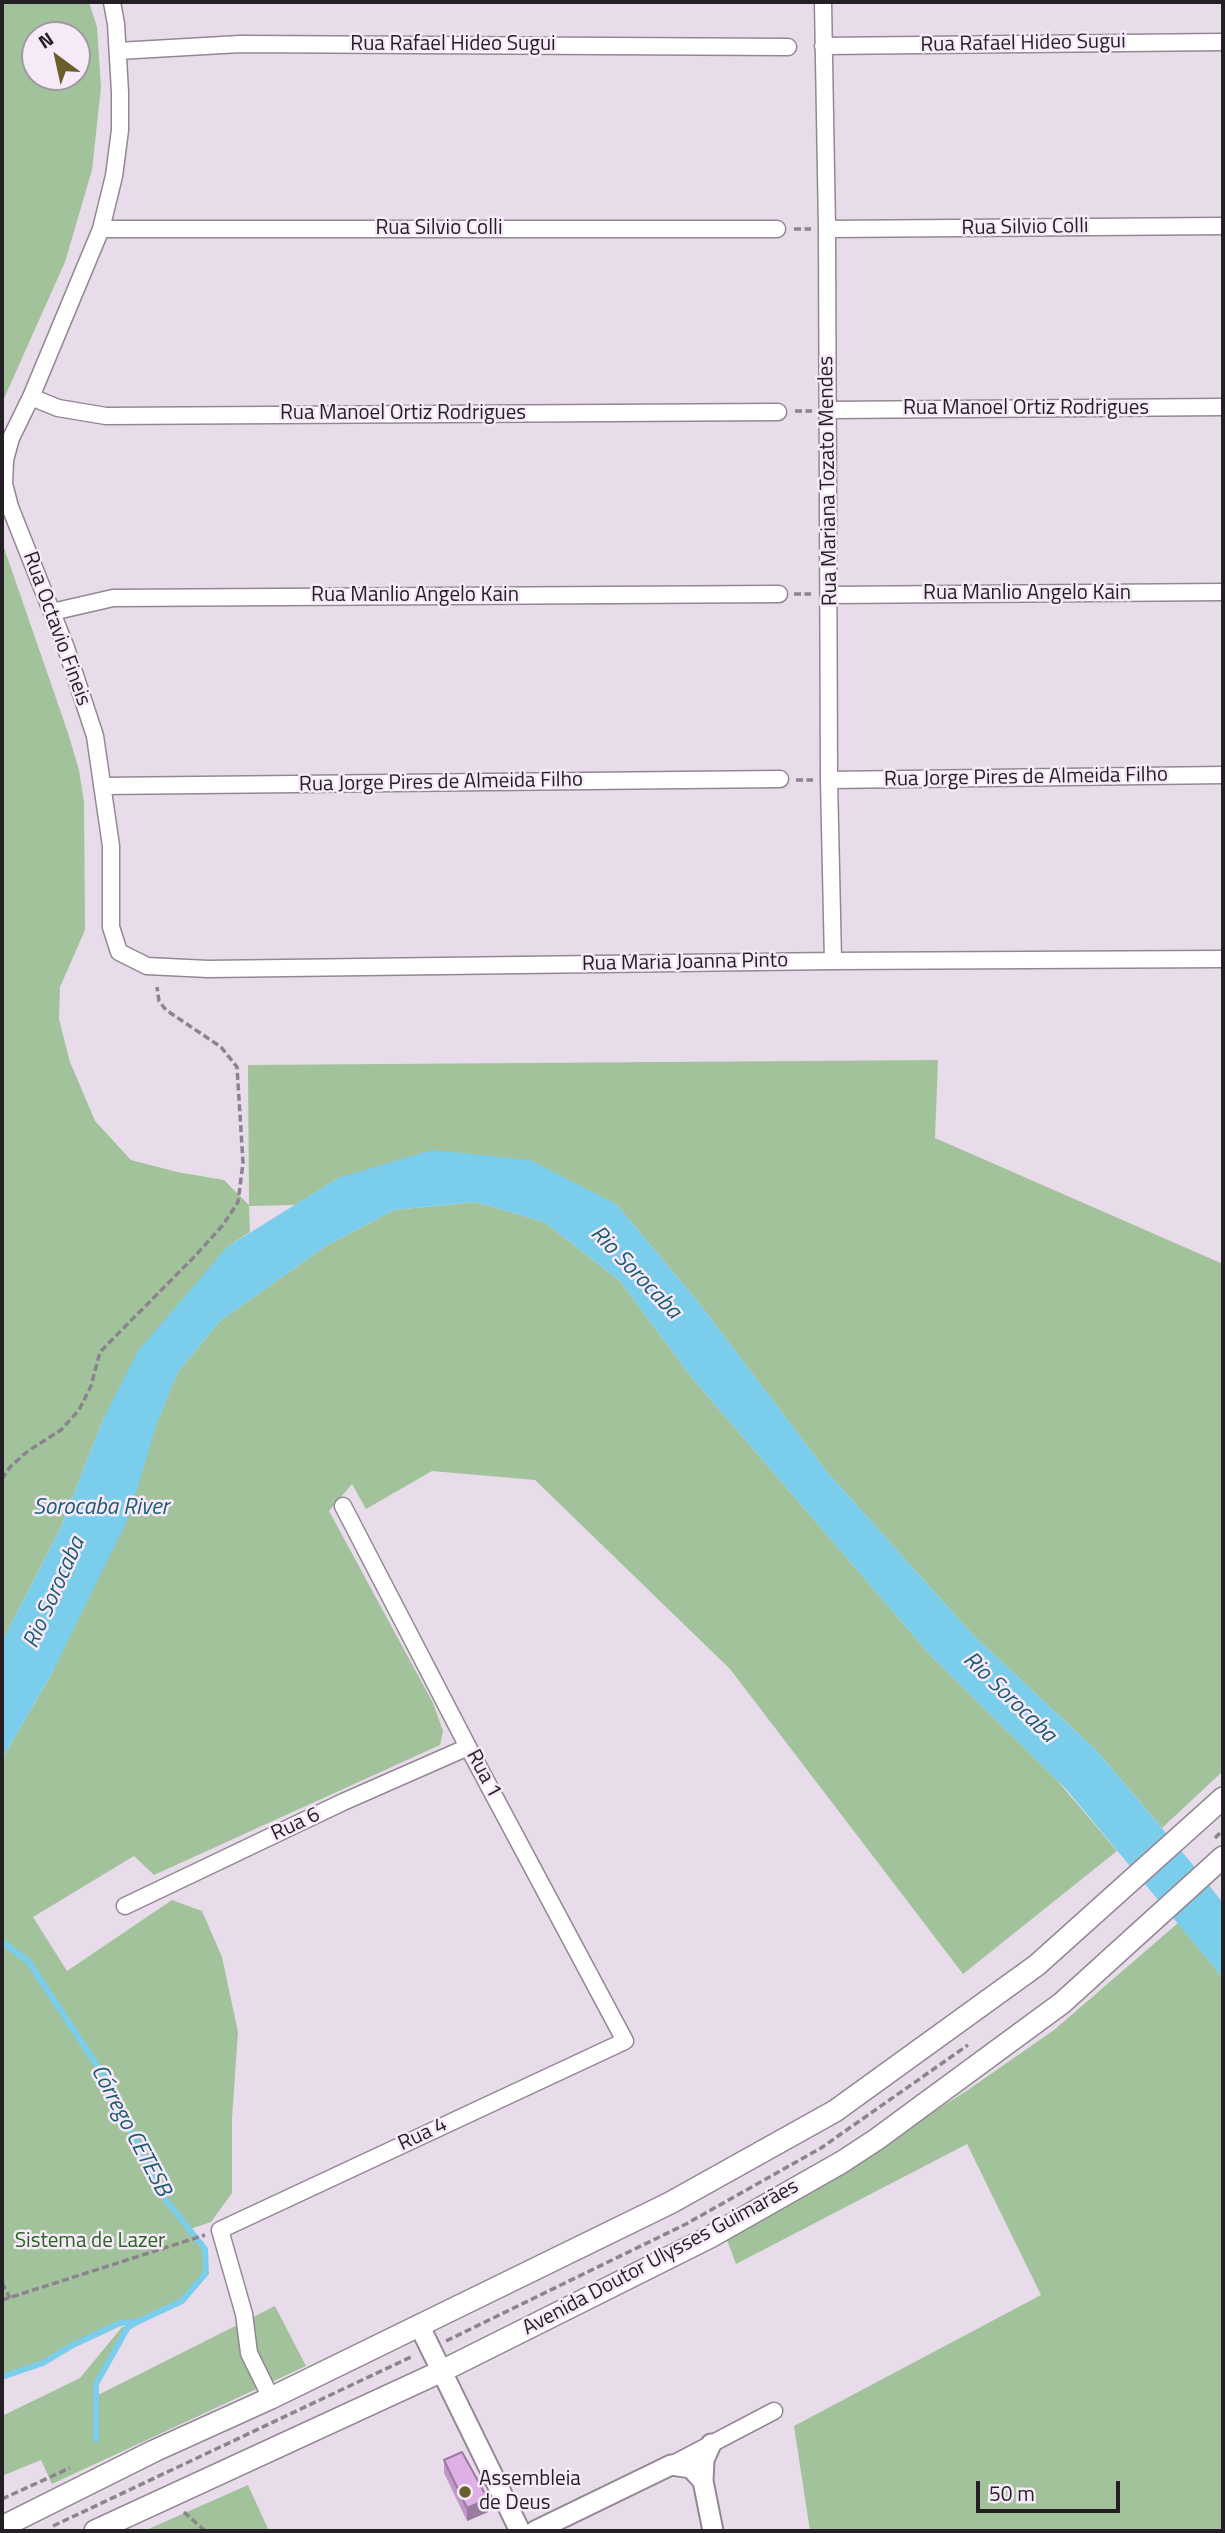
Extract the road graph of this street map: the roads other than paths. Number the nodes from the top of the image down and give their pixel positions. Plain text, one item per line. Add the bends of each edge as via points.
1 (111, 2) edge
2 (823, 2) edge
3 (1223, 42) edge
4 (823, 46) junction
5 (788, 47) dead end
6 (118, 51) junction
7 (1223, 226) edge
8 (101, 229) junction
9 (777, 229) road end
10 (827, 229) junction
11 (31, 397) junction
12 (1223, 407) edge
13 (828, 410) junction
14 (778, 412) road end
15 (1223, 592) edge
16 (779, 594) road end
17 (830, 595) junction
18 (52, 611) junction
19 (1223, 775) edge
20 (780, 779) road end
21 (829, 780) junction
22 (102, 786) junction
23 (1223, 959) edge
24 (832, 961) junction
25 (147, 967) joint
26 (344, 1506) dead end
27 (468, 1747) junction
28 (1223, 1798) edge
29 (1223, 1857) edge
30 (125, 1906) dead end
31 (625, 2041) joint
32 (419, 2325) junction
33 (442, 2371) junction
34 (271, 2398) junction
35 (774, 2412) dead end
36 (711, 2444) junction
37 (671, 2465) junction
38 (704, 2481) junction
39 (2, 2527) edge
40 (95, 2531) edge
41 (520, 2531) edge
42 (535, 2531) edge
43 (713, 2531) edge

1 - 6 street, Rua Octavio Fineis
2 - 4 street, Rua Mariana Tozato Mendes
3 - 4 street, Rua Rafael Hideo Sugui
4 - 10 street, Rua Mariana Tozato Mendes
5 - 6 street, Rua Rafael Hideo Sugui via 240,44
6 - 8 street, Rua Octavio Fineis via 120,130
7 - 10 street, Rua Silvio Colli
8 - 9 street, Rua Silvio Colli
8 - 11 street, Rua Octavio Fineis
10 - 13 street, Rua Mariana Tozato Mendes
11 - 14 street, Rua Manoel Ortiz Rodrigues via 58,408 106,416
11 - 18 street, Rua Octavio Fineis via 10,438 5,484 10,508
12 - 13 street, Rua Manoel Ortiz Rodrigues
13 - 17 street, Rua Mariana Tozato Mendes
15 - 17 street, Rua Manlio Angelo Kain
16 - 18 street, Rua Manlio Angelo Kain via 113,598
17 - 21 street, Rua Mariana Tozato Mendes
18 - 22 street, Rua Octavio Fineis via 95,736
19 - 21 street, Rua Jorge Pires de Almeida Filho
20 - 22 street, Rua Jorge Pires de Almeida Filho
21 - 24 street, Rua Mariana Tozato Mendes
22 - 25 street, Rua Octavio Fineis via 111,846 111,927 119,952
23 - 24 street, Rua Maria Joanna Pinto
24 - 25 street, Rua Maria Joanna Pinto
26 - 27 street, Rua 1
27 - 30 street, Rua 6
27 - 31 street, Rua 1
28 - 32 main road via 1038,1965 846,2103 670,2203
29 - 33 main road, Avenida Doutor Ulysses Guimarães via 1062,2003 877,2139 710,2237
31 - 34 street, Rua 4 via 212,2232 244,2314 250,2353
32 - 33 street
32 - 34 main road
33 - 40 main road, Avenida Doutor Ulysses Guimarães
33 - 41 street
34 - 39 main road
35 - 36 street
36 - 37 street
36 - 38 street via 704,2460
37 - 38 street via 691,2468
37 - 42 street
38 - 43 street

